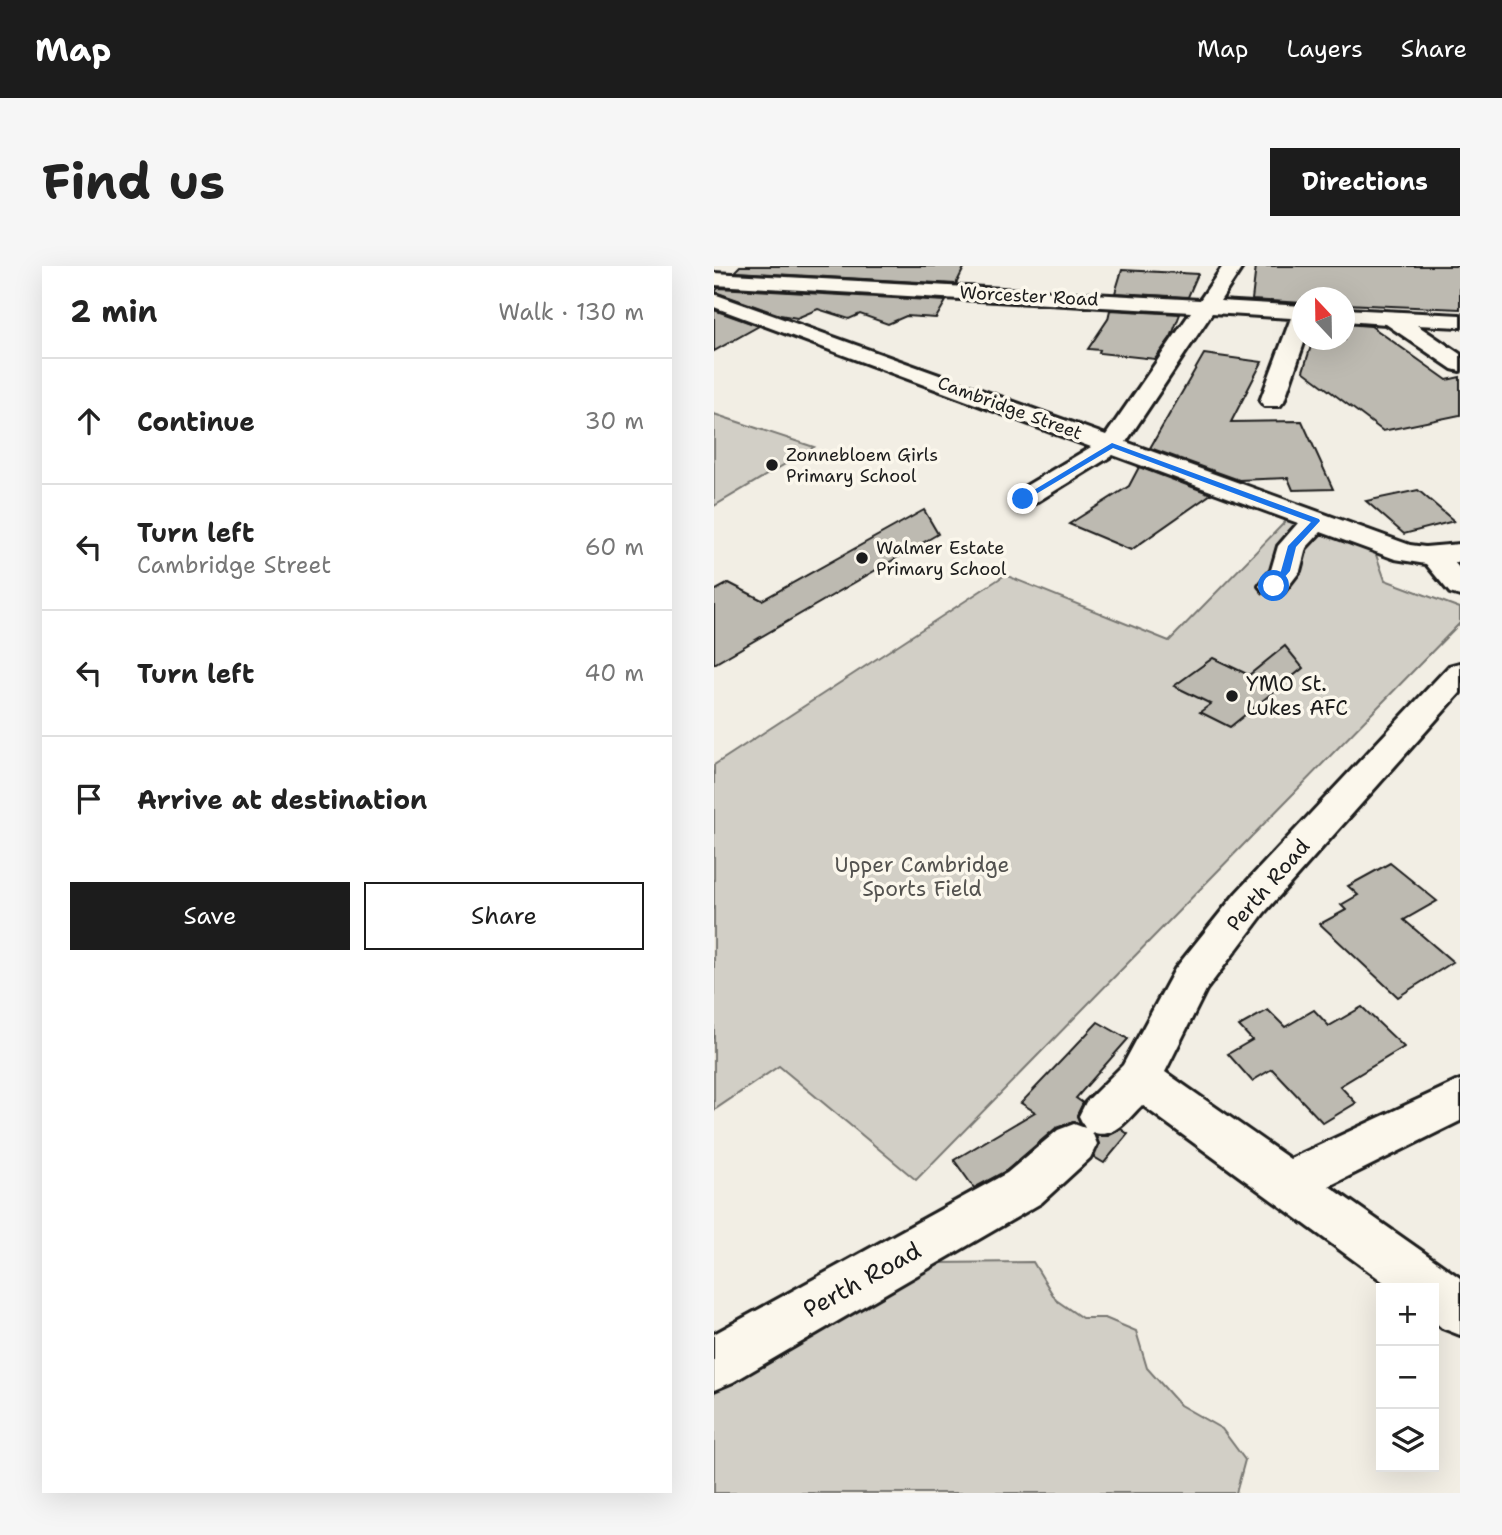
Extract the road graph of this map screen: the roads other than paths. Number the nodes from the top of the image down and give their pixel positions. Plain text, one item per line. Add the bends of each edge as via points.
1 (1233, 266) edge
2 (714, 279) edge
3 (714, 300) edge
4 (1204, 306) junction
5 (1292, 313) edge
6 (1355, 315) edge
7 (1391, 317) junction
8 (1460, 321) edge
9 (1292, 345) edge
10 (1460, 364) edge
11 (1272, 401) dead end
12 (1112, 445) junction
13 (1023, 499) dead end
14 (1316, 521) junction
15 (1440, 555) edge
16 (1274, 586) dead end
17 (1460, 587) edge
18 (1460, 673) edge
19 (1139, 1078) junction
20 (1460, 1099) edge
21 (1289, 1184) junction
22 (1425, 1283) edge
23 (1439, 1294) edge
24 (1460, 1310) edge
25 (714, 1363) edge

1 - 4 street
2 - 4 street, Worcester Road
3 - 12 street, Cambridge Street
4 - 5 street, Worcester Road
4 - 12 street
6 - 7 street
7 - 8 street
7 - 10 street
9 - 11 street
12 - 13 street
12 - 14 street, Cambridge Street
14 - 15 street, Cambridge Street via 1405,553
14 - 16 street via 1292,546 1285,571
15 - 17 street
18 - 19 street, Perth Road via 1250,903 1190,980
19 - 21 street
19 - 25 street, Perth Road via 1024,1188
20 - 21 street
21 - 22 street
23 - 24 street

